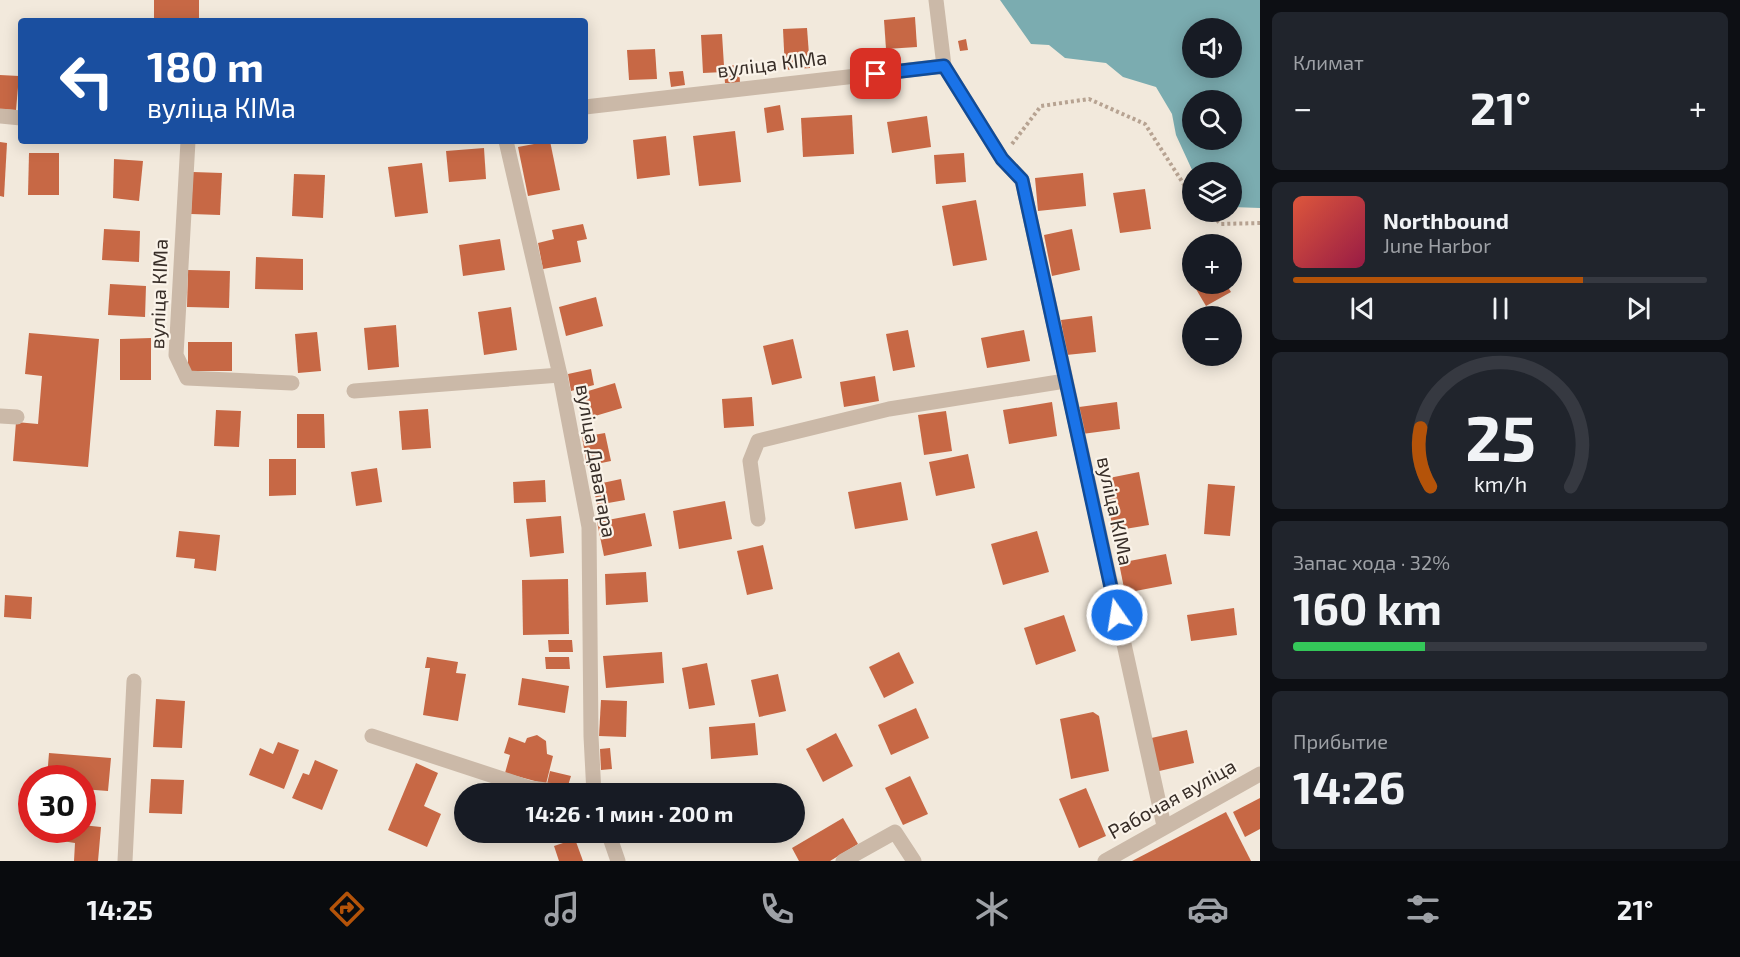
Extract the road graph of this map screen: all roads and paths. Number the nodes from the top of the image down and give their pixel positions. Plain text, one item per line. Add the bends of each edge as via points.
1 (936, 0) edge
2 (944, 66) junction
3 (588, 107) edge
4 (0, 116) edge
5 (18, 118) edge
6 (188, 144) edge
7 (507, 144) edge
8 (1002, 159) junction
9 (1182, 182) edge
10 (1219, 222) edge
11 (1260, 223) edge
12 (560, 375) junction
13 (1065, 381) junction
14 (292, 383) dead end
15 (354, 391) dead end
16 (0, 416) edge
17 (17, 417) dead end
18 (758, 519) dead end
19 (134, 681) dead end
20 (372, 736) dead end
21 (1260, 774) edge
22 (512, 783) edge
23 (593, 783) edge
24 (1164, 826) junction
25 (612, 843) edge
26 (125, 861) edge
27 (618, 861) edge
28 (843, 861) edge
29 (914, 861) edge
30 (1105, 861) edge

1 - 2 street
2 - 3 street, вуліца КІМа
2 - 8 street, вуліца КІМа
4 - 5 street
6 - 14 street, вуліца КІМа via 176,355 187,378
7 - 12 street, вуліца Даватара
8 - 9 path via 1041,106 1089,99 1144,124
8 - 13 street, вуліца КІМа via 1022,180
10 - 11 path
12 - 15 street
12 - 23 street, вуліца Даватара via 590,527
13 - 18 street via 889,409 758,441 750,460
13 - 24 street, вуліца КІМа
16 - 17 street
19 - 26 street
20 - 22 street
21 - 24 street, Рабочая вуліца
24 - 30 street, Рабочая вуліца
25 - 27 street
28 - 29 street via 896,832

